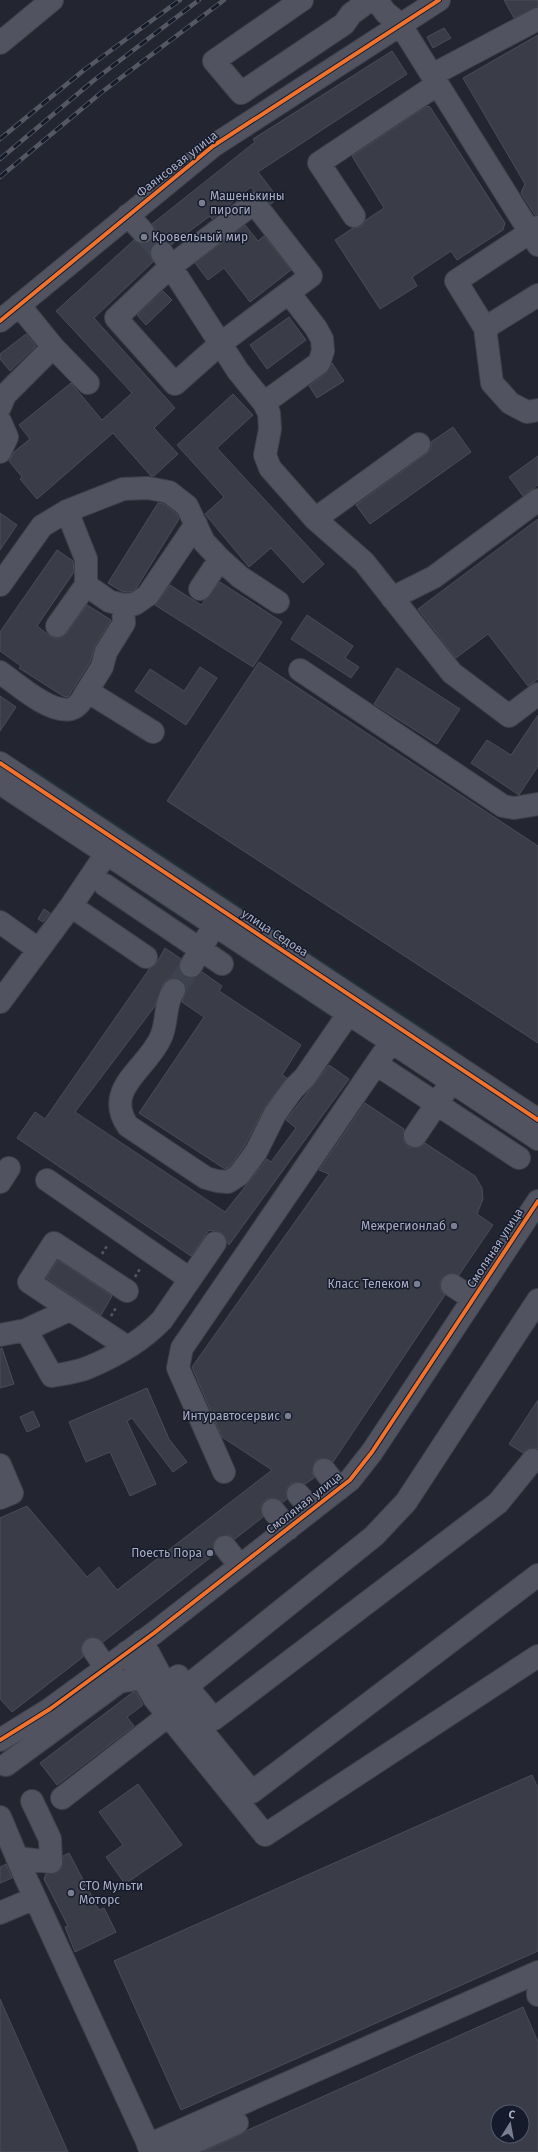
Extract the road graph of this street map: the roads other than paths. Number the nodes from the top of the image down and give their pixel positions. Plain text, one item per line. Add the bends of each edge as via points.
1 (302, 0) edge
2 (370, 0) edge
3 (376, 0) edge
4 (439, 0) edge
5 (48, 1) edge
6 (538, 19) edge
7 (400, 24) junction
8 (0, 43) edge
9 (435, 80) junction
10 (128, 215) junction
11 (354, 216) dead end
12 (143, 232) tunnel mouth
13 (535, 235) edge
14 (166, 260) junction
15 (289, 293) junction
16 (538, 295) edge
17 (19, 305) junction
18 (0, 321) edge
19 (484, 328) junction
20 (220, 344) junction
21 (53, 347) junction
22 (88, 383) dead end
23 (264, 403) junction
24 (0, 407) edge
25 (538, 410) edge
26 (0, 421) edge
27 (419, 444) dead end
28 (0, 452) edge
29 (538, 500) edge
30 (67, 511) junction
31 (315, 519) junction
32 (196, 524) junction
33 (220, 559) junction
34 (0, 585) edge
35 (86, 585) junction
36 (200, 589) dead end
37 (392, 598) junction
38 (278, 602) dead end
39 (123, 605) junction
40 (57, 626) dead end
41 (300, 670) dead end
42 (0, 672) edge
43 (87, 691) junction
44 (538, 694) edge
45 (153, 732) dead end
46 (9, 773) edge
47 (538, 804) edge
48 (111, 846) junction
49 (105, 885) dead end
50 (71, 906) junction
51 (220, 919) junction
52 (0, 922) edge
53 (38, 949) junction
54 (196, 957) junction
55 (146, 958) dead end
56 (222, 964) dead end
57 (174, 990) tunnel mouth
58 (0, 1002) edge
59 (349, 1013) junction
60 (396, 1035) junction
61 (376, 1064) junction
62 (452, 1082) junction
63 (436, 1104) junction
64 (538, 1120) edge
65 (415, 1136) dead end
66 (538, 1139) edge
67 (519, 1158) dead end
68 (47, 1180) dead end
69 (538, 1201) edge
70 (215, 1243) dead end
71 (190, 1279) junction
72 (452, 1285) dead end
73 (127, 1291) dead end
74 (474, 1299) junction
75 (538, 1300) edge
76 (69, 1310) junction
77 (26, 1330) junction
78 (0, 1335) edge
79 (127, 1347) junction
80 (533, 1460) dead end
81 (0, 1465) edge
82 (324, 1470) dead end
83 (224, 1472) dead end
84 (339, 1489) junction
85 (0, 1498) edge
86 (273, 1510) dead end
87 (288, 1529) junction
88 (225, 1547) dead end
89 (240, 1566) junction
90 (538, 1575) edge
91 (141, 1642) junction
92 (93, 1649) dead end
93 (538, 1656) edge
94 (106, 1668) junction
95 (142, 1678) junction
96 (186, 1687) junction
97 (169, 1715) junction
98 (0, 1740) edge
99 (6, 1765) dead end
100 (62, 1798) dead end
101 (32, 1801) dead end
102 (0, 1817) edge
103 (17, 1858) junction
104 (35, 1898) junction
105 (0, 1913) edge
106 (538, 1972) edge
107 (237, 2124) dead end
108 (150, 2148) edge
109 (173, 2152) edge

1 - 2 street via 214,61 241,93 344,24 351,14
3 - 7 street via 386,13
4 - 7 street, Фаянсовая улица
5 - 8 street
6 - 9 street
7 - 9 street
7 - 10 street, Фаянсовая улица via 213,146
9 - 11 street via 319,163
9 - 13 street
10 - 12 street
10 - 17 street, Фаянсовая улица
13 - 19 street via 456,281
14 - 15 street via 254,203 311,276
14 - 20 street
14 - 20 street via 116,318 175,384
15 - 20 street
15 - 23 street via 316,328 322,339 323,351 319,363
16 - 19 street
17 - 18 street, Фаянсовая улица
17 - 21 street
19 - 25 street via 492,383 510,403 527,412
20 - 23 street
21 - 22 street
21 - 24 street via 5,396
23 - 31 street via 269,413 270,429 265,455 270,468
26 - 28 street via 7,437
27 - 31 street
29 - 37 street via 434,577
30 - 32 street via 123,489 148,488 169,492 187,506
30 - 34 street via 42,526
30 - 35 street via 86,559
31 - 37 street via 364,562
32 - 33 street via 204,542
32 - 39 street via 148,596 135,604
33 - 36 street
33 - 38 street via 240,577
35 - 39 street via 109,601
35 - 40 street
37 - 44 street via 452,673 509,716
39 - 43 street via 124,623
41 - 47 street via 503,806 514,808
42 - 43 street via 51,707 72,709 80,703
43 - 45 street
46 - 48 street, улица Седова
48 - 50 street
48 - 51 street, улица Седова
49 - 54 street
50 - 53 street
50 - 55 street
51 - 54 street
51 - 59 street, улица Седова
51 - 60 street, улица Седова
52 - 53 street
53 - 58 street
54 - 56 street
57 - 59 street via 168,998 161,1037 124,1088 119,1101 120,1116 128,1126 206,1178 217,1181 228,1182 239,1175 256,1152 280,1108 305,1077
59 - 60 street, улица Седова
60 - 61 street
60 - 62 street, улица Седова
60 - 64 street, улица Седова
61 - 63 street
61 - 83 street via 182,1348 178,1368
62 - 63 street
62 - 66 street, улица Седова
63 - 65 street
63 - 67 street
68 - 71 street
69 - 74 street, Смоляная улица
70 - 71 street
71 - 79 street via 162,1320
72 - 74 street
73 - 76 street via 54,1243 29,1282
74 - 84 street, Смоляная улица via 372,1452 350,1480
75 - 96 street via 406,1502 393,1517 374,1536
76 - 77 street
76 - 79 street
77 - 78 street
77 - 79 street via 52,1376 87,1368
80 - 96 street via 498,1503 214,1718
81 - 85 street via 12,1493
82 - 84 street
84 - 87 street, Смоляная улица via 305,1502
86 - 87 street
87 - 89 street, Смоляная улица
88 - 89 street
89 - 91 street, Смоляная улица
90 - 91 street via 252,1792 167,1688
91 - 94 street, Смоляная улица
91 - 95 street
91 - 96 street
92 - 94 street
93 - 97 street via 265,1835
94 - 98 street, Смоляная улица via 50,1709
95 - 97 street via 154,1698
95 - 99 street via 119,1682
97 - 100 street
101 - 103 street via 50,1839 51,1862
102 - 103 street
103 - 104 street
104 - 105 street
104 - 108 street
106 - 108 street
107 - 109 street

